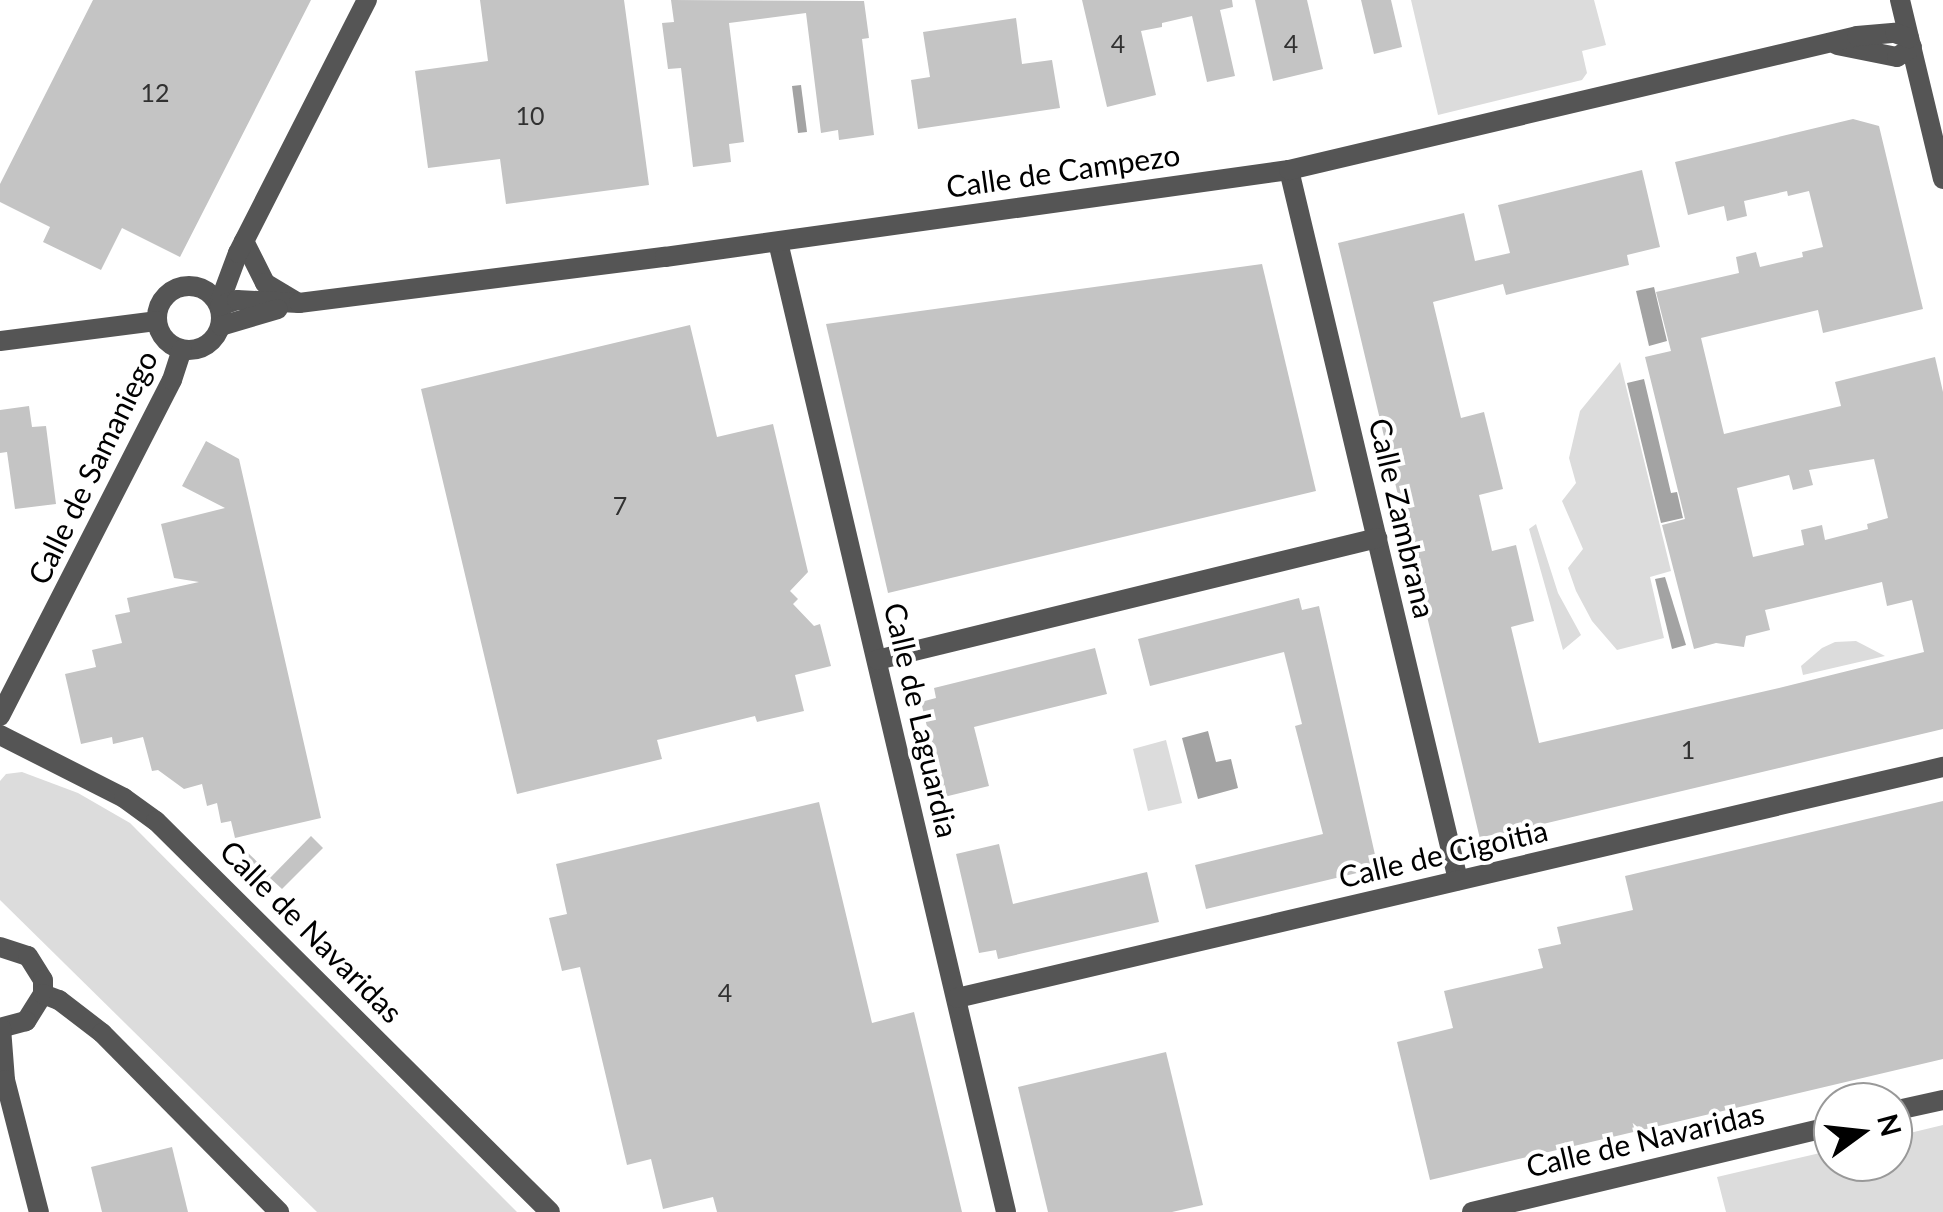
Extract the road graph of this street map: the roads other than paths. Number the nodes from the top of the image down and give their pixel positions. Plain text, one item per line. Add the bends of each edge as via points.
1 (367, 0) edge
2 (1900, 0) edge
3 (1910, 42) junction
4 (1290, 170) junction
5 (1943, 179) edge
6 (778, 242) junction
7 (241, 247) junction
8 (299, 303) junction
9 (216, 306) junction
10 (156, 321) junction
11 (0, 342) edge
12 (182, 350) junction
13 (1377, 538) junction
14 (876, 660) junction
15 (0, 716) edge
16 (0, 735) edge
17 (1943, 767) edge
18 (1458, 880) junction
19 (1, 946) edge
20 (43, 994) junction
21 (956, 998) junction
22 (0, 1028) edge
23 (1943, 1100) edge
24 (1913, 1107) edge
25 (1813, 1131) edge
26 (1530, 1205) edge
27 (39, 1212) edge
28 (278, 1212) edge
29 (550, 1212) edge
30 (1006, 1212) edge
31 (1472, 1212) edge

1 - 7 street
2 - 3 street
3 - 4 street, Calle de Campezo via 1881,34 1825,43
3 - 5 street
4 - 6 street, Calle de Campezo
4 - 13 street, Calle Zambrana
6 - 8 street, Calle de Campezo
6 - 14 street, Calle de Laguardia
7 - 8 street via 265,282
7 - 9 street
8 - 9 street, Calle de Campezo
9 - 10 street via 194,285 167,294
9 - 12 street via 208,345
10 - 11 street
10 - 12 street via 163,338
12 - 15 street, Calle de Samaniego
13 - 14 street
13 - 18 street, Calle Zambrana
14 - 21 street, Calle de Laguardia
16 - 29 street, Calle de Navaridas via 156,821
17 - 18 street, Calle de Cigoitia
18 - 21 street, Calle de Cigoitia
19 - 20 street via 28,956
20 - 22 street via 26,1021
20 - 28 street via 102,1032
21 - 30 street, Calle de Laguardia
22 - 27 street via 5,1080
23 - 24 street
25 - 26 street, Calle de Navaridas
26 - 31 street, Calle de Navaridas

